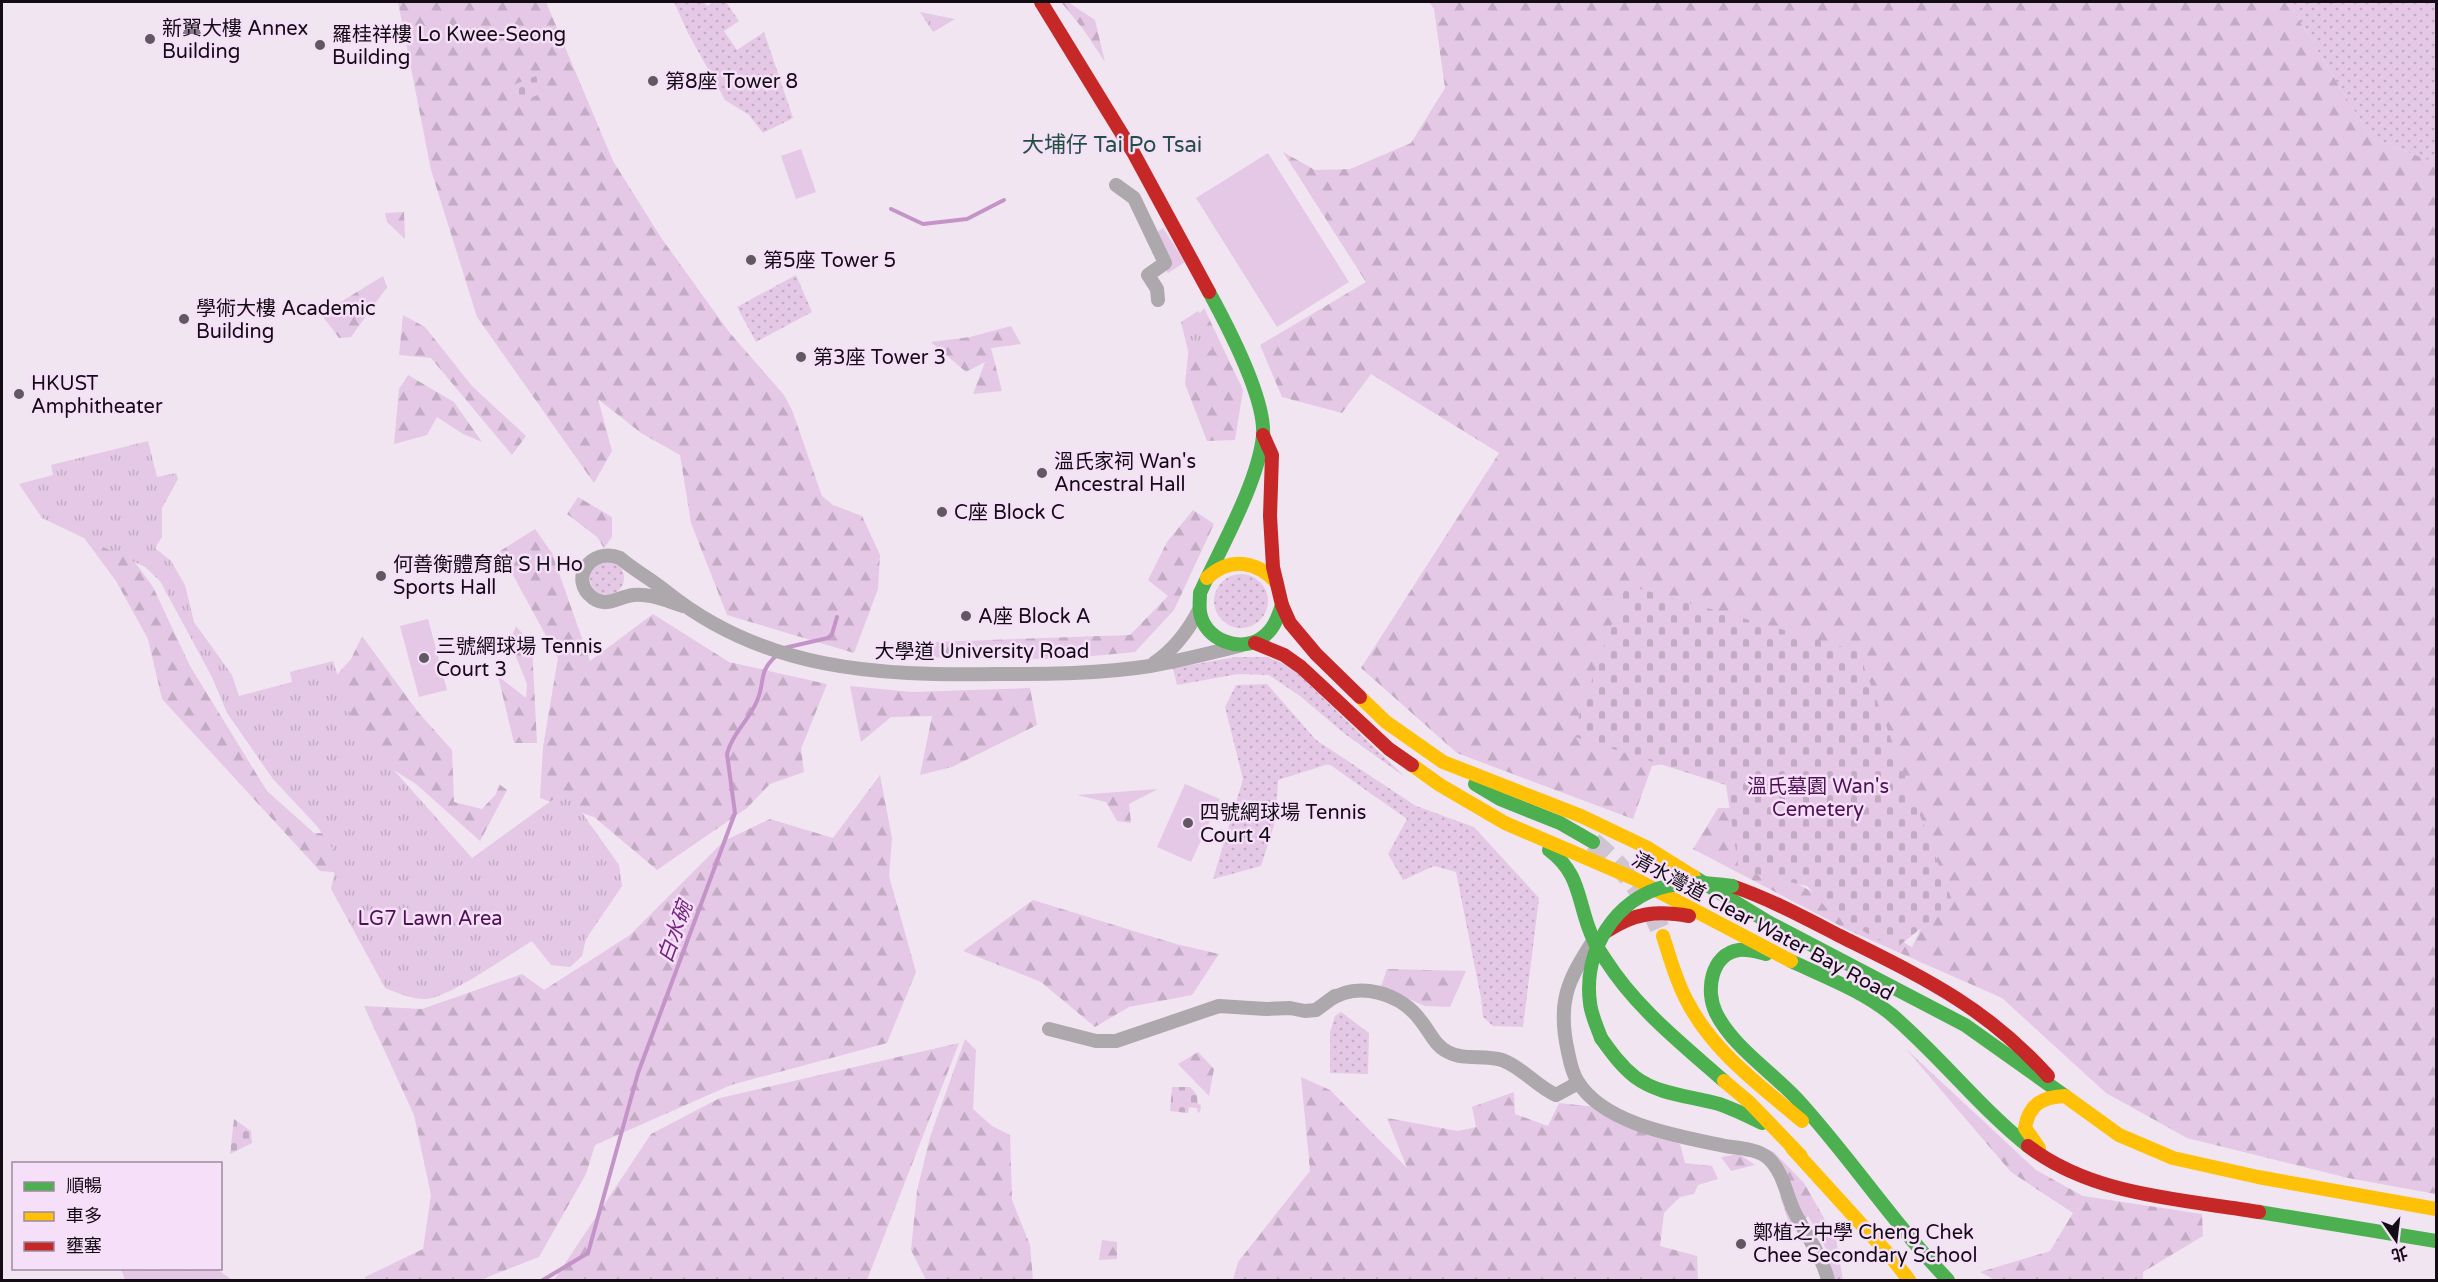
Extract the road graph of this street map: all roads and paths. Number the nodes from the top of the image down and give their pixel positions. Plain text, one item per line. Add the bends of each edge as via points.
1 (1041, 2) edge
2 (1116, 185) dead end
3 (1158, 300) dead end
4 (1263, 435) junction
5 (627, 564) junction
6 (1277, 583) junction
7 (1203, 586) junction
8 (616, 601) junction
9 (1282, 605) junction
10 (683, 606) junction
11 (1199, 610) junction
12 (1248, 644) junction
13 (1150, 666) junction
14 (1443, 762) junction
15 (1505, 823) junction
16 (1593, 842) tunnel mouth
17 (1715, 922) junction
18 (1663, 936) tunnel mouth
19 (1593, 941) junction
20 (1791, 961) junction
21 (1049, 1029) dead end
22 (1578, 1083) junction
23 (2065, 1096) junction
24 (1801, 1156) junction
25 (2054, 1164) junction
26 (1872, 1195) junction
27 (2436, 1209) edge
28 (2436, 1241) edge
29 (1828, 1281) edge
30 (1909, 1281) edge
31 (1948, 1281) edge

1 - 4 main road, 清水灣道 Clear Water Bay Road via 1133,152 1221,313 1251,379
2 - 3 street via 1134,198 1165,263 1148,275 1157,289
4 - 6 main road, 清水灣道 Clear Water Bay Road via 1272,455 1270,516
4 - 7 main road, 清水灣道 Clear Water Bay Road via 1243,503
5 - 8 street via 632,581
5 - 8 street, 大學道 University Road via 604,554 590,561 583,575 586,591 592,598 599,602
5 - 10 street, 大學道 University Road
6 - 7 main road via 1259,567 1240,562 1219,568
6 - 9 main road, 清水灣道 Clear Water Bay Road
7 - 11 main road, 清水灣道 Clear Water Bay Road
8 - 10 street, 大學道 University Road via 633,595
9 - 12 main road via 1272,631
9 - 14 main road, 清水灣道 Clear Water Bay Road via 1301,638 1346,685 1386,722
10 - 13 street, 大學道 University Road via 728,632 767,648 850,669 976,675 1055,674
11 - 12 main road, 清水灣道 Clear Water Bay Road via 1209,632 1219,640
11 - 13 street via 1170,652
12 - 13 street, 大學道 University Road
12 - 15 main road, 清水灣道 Clear Water Bay Road via 1284,655 1389,749
14 - 16 main road via 1482,789
14 - 23 main road, 清水灣道 Clear Water Bay Road via 1636,841 1768,921 1965,1025
15 - 17 main road, 清水灣道 Clear Water Bay Road via 1635,879
15 - 19 main road via 1554,853 1569,867
17 - 19 main road via 1662,910 1621,921
17 - 20 main road, 清水灣道 Clear Water Bay Road
18 - 26 main road via 1690,1008 1710,1036 1805,1124
19 - 22 street via 1565,994 1566,1040
19 - 24 main road via 1647,1013 1749,1102
20 - 25 main road, 清水灣道 Clear Water Bay Road via 1890,1014 2014,1136
20 - 26 main road via 1757,951 1731,953 1718,964 1711,978 1712,1005 1725,1026 1820,1126
21 - 22 street via 1096,1041 1116,1041 1219,1006 1316,1010 1335,996 1356,991 1392,997 1406,1005 1441,1048 1454,1056 1503,1060 1556,1095
22 - 29 street via 1608,1109 1634,1122 1768,1158 1777,1169
23 - 24 main road, bridge via 2027,1050 1976,1009 1917,974 1781,906 1732,886 1693,881 1659,887 1628,904 1606,929 1589,970 1590,1006 1601,1038 1615,1059 1641,1081 1666,1092 1749,1116
23 - 25 main road via 2037,1101 2026,1118 2025,1128 2031,1138
23 - 27 main road, 清水灣道 Clear Water Bay Road via 2119,1135 2173,1158
24 - 30 main road
25 - 28 main road, 清水灣道 Clear Water Bay Road via 2117,1188
26 - 31 main road

